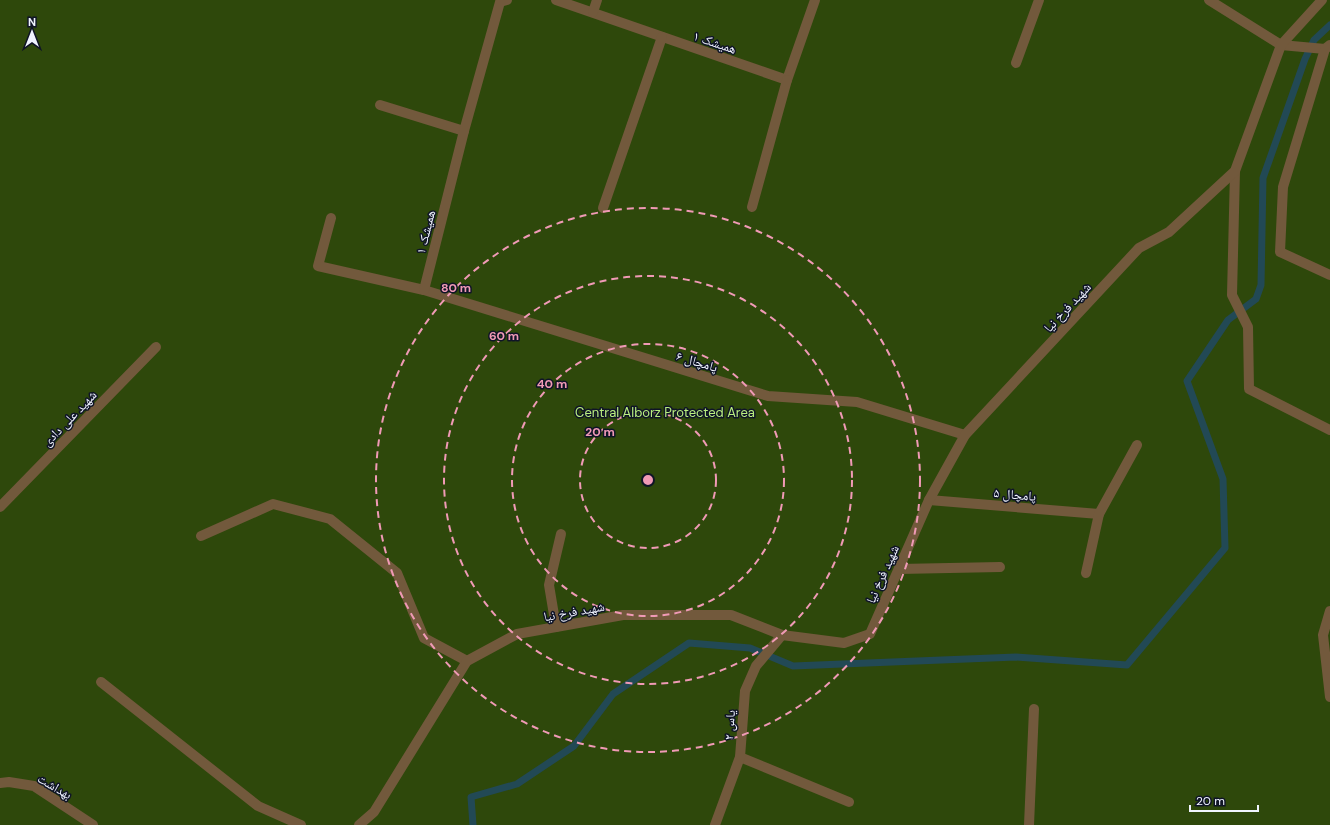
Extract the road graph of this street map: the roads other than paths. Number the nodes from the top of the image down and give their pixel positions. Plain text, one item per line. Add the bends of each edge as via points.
1 (507, 0) edge
2 (556, 0) edge
3 (597, 0) edge
4 (815, 0) edge
5 (1039, 0) edge
6 (1209, 0) edge
7 (1322, 0) edge
8 (593, 12) junction
9 (662, 37) junction
10 (1281, 45) junction
11 (1328, 47) edge
12 (1016, 63) dead end
13 (787, 80) junction
14 (380, 105) dead end
15 (464, 131) junction
16 (1235, 171) junction
17 (752, 207) dead end
18 (603, 208) dead end
19 (331, 218) dead end
20 (1330, 276) edge
21 (424, 290) junction
22 (156, 347) dead end
23 (1330, 430) edge
24 (965, 435) junction
25 (1137, 445) dead end
26 (929, 500) junction
27 (0, 507) edge
28 (1099, 514) junction
29 (561, 534) dead end
30 (201, 536) dead end
31 (1000, 567) dead end
32 (899, 569) junction
33 (1086, 573) dead end
34 (1330, 611) edge
35 (556, 627) junction
36 (782, 635) junction
37 (467, 661) junction
38 (101, 682) dead end
39 (1330, 696) edge
40 (1034, 709) dead end
41 (740, 757) junction
42 (0, 783) edge
43 (849, 802) dead end
44 (94, 825) edge
45 (301, 825) edge
46 (359, 825) edge
47 (715, 825) edge
48 (1029, 825) edge

1 - 15 street, همیشک ۱ via 500,2
2 - 8 street, همیشک ۱
3 - 8 street
4 - 13 street
5 - 12 street
6 - 10 street
7 - 10 street
8 - 9 street, همیشک ۱
9 - 13 street, همیشک ۱
9 - 18 street
10 - 11 street
10 - 16 street, شهید فرخ نیا
11 - 20 street via 1283,187 1280,252
13 - 17 street
14 - 15 street
15 - 21 street, همیشک ۱
16 - 23 street via 1232,295 1248,327 1249,389
16 - 24 street, شهید فرخ نیا via 1169,232 1139,248
19 - 21 street, پامچال ۶ via 318,266
21 - 24 street, پامچال ۶ via 768,396 857,402
22 - 27 street, شهید علی دادی
24 - 26 street, شهید فرخ نیا
25 - 28 street
26 - 28 street, پامچال ۵
26 - 32 street, شهید فرخ نیا
28 - 33 street
29 - 35 street via 549,585
30 - 37 street via 273,504 330,519 398,573 424,638
31 - 32 street
32 - 36 street, شهید فرخ نیا via 870,634 844,643
34 - 39 street via 1323,635
35 - 36 street, شهید فرخ نیا via 623,615 731,615
35 - 37 street, شهید فرخ نیا via 517,634
36 - 41 street, یاس ۲ via 756,666 745,691
37 - 46 street via 374,812
38 - 45 street via 258,806
40 - 48 street
41 - 43 street
41 - 47 street, یاس ۲
42 - 44 street, بهداشت via 34,786

